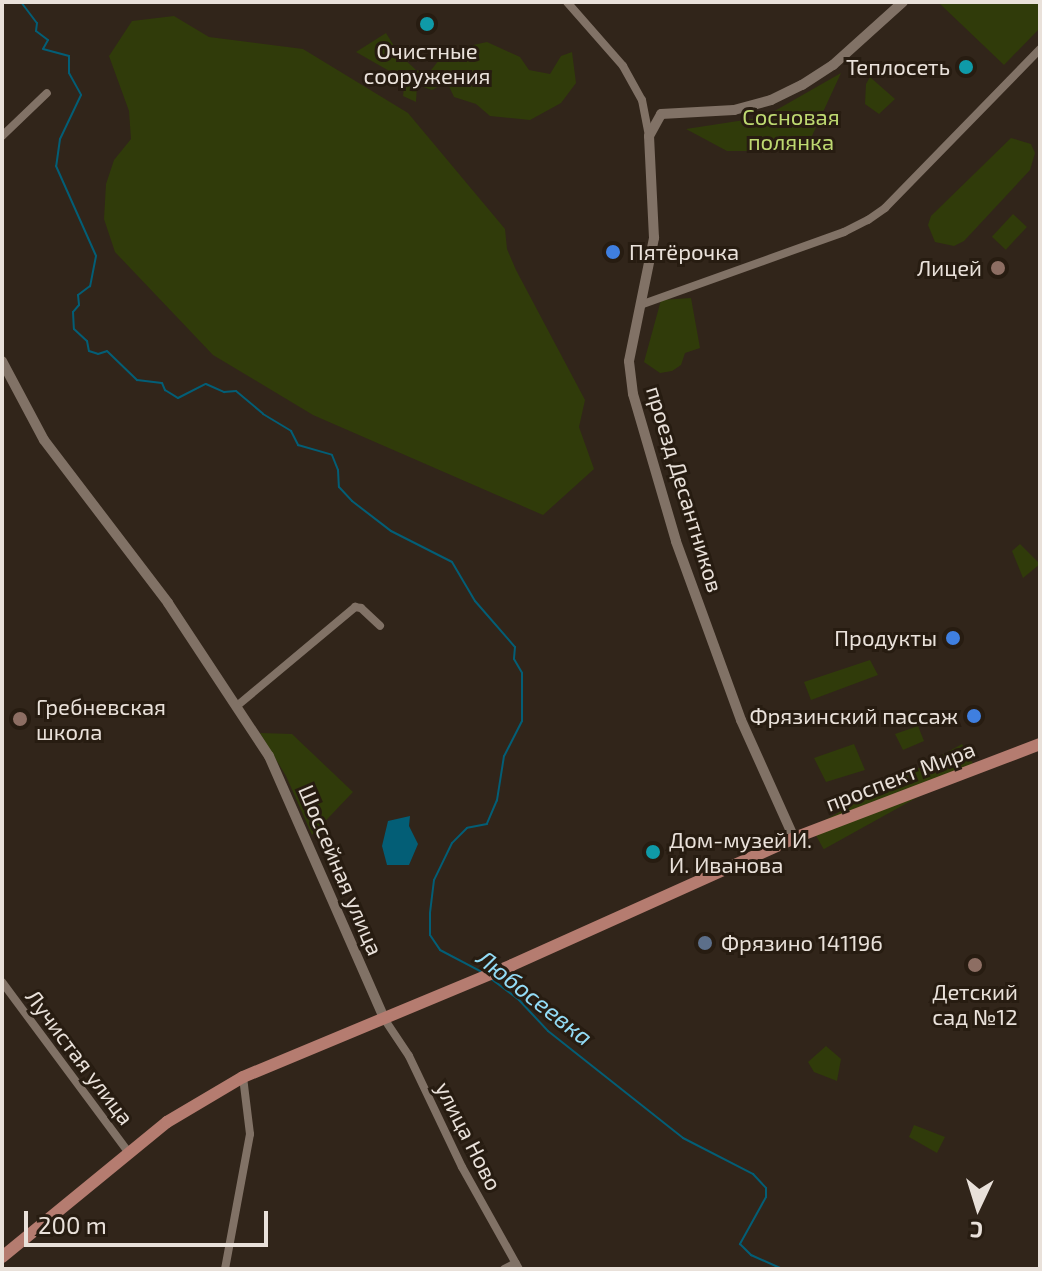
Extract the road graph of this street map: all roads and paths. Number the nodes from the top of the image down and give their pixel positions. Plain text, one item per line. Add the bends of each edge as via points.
1 (567, 2) edge
2 (903, 2) edge
3 (1040, 49) edge
4 (47, 93) dead end
5 (642, 100) junction
6 (661, 114) junction
7 (2, 136) edge
8 (649, 136) junction
9 (643, 304) junction
10 (3, 364) edge
11 (380, 626) dead end
12 (238, 705) junction
13 (1040, 744) edge
14 (794, 838) junction
15 (2, 982) edge
16 (385, 1020) junction
17 (243, 1077) junction
18 (129, 1153) junction
19 (2, 1257) edge
20 (518, 1266) edge
21 (225, 1269) edge
22 (504, 1269) edge

1 - 5 street via 623,66
2 - 6 street via 833,65 771,100 734,110
3 - 9 street via 868,220
4 - 7 street
5 - 6 street
5 - 8 street
6 - 8 street
8 - 9 street, проезд Десантников via 654,238
9 - 14 street, проезд Десантников via 629,361 645,439 734,701
10 - 12 street, Шоссейная улица via 44,440 139,562
11 - 12 street via 355,607
12 - 16 street, Шоссейная улица via 284,787
13 - 14 main road, проспект Мира
14 - 16 main road, проспект Мира
15 - 18 street, Лучистая улица
16 - 17 main road
16 - 20 street, улица Ново
17 - 18 main road via 184,1110
17 - 21 street via 250,1134
18 - 19 main road
20 - 22 street

